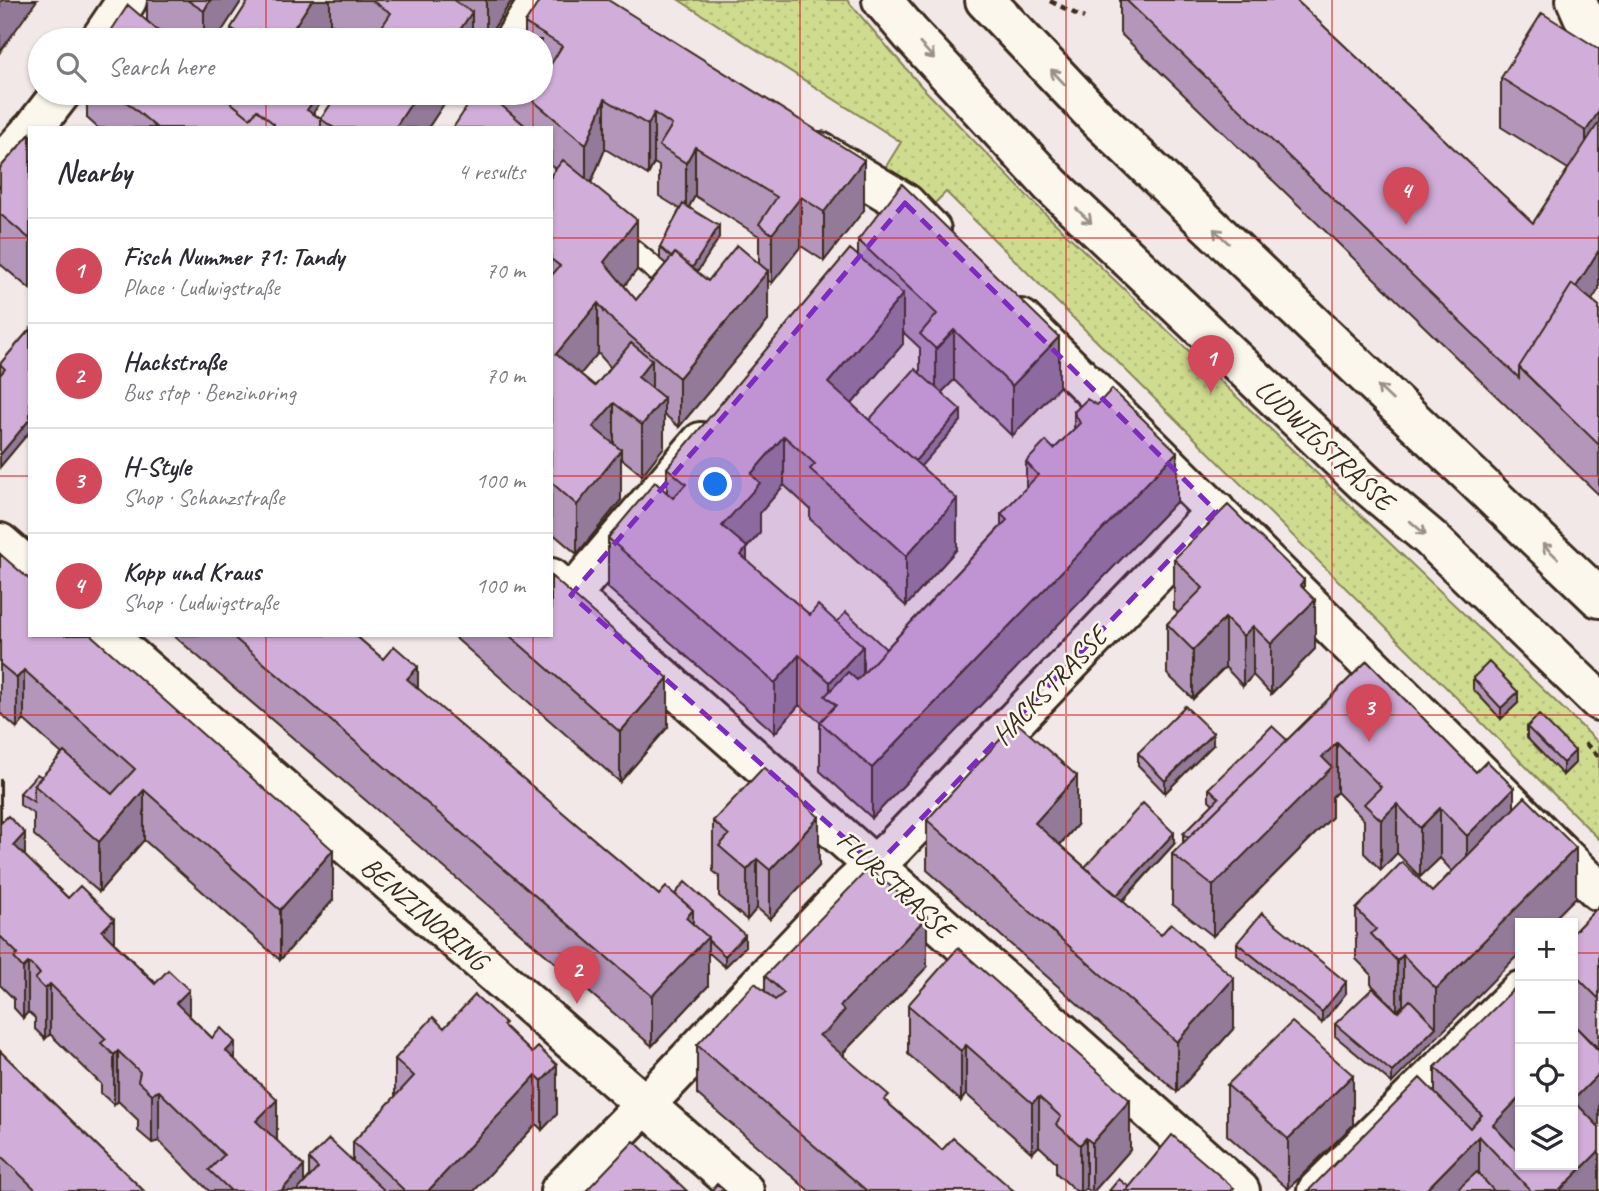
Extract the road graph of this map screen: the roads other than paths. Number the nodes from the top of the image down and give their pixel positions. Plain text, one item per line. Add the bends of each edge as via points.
1 (127, 0) edge
2 (540, 0) edge
3 (882, 0) edge
4 (985, 0) edge
5 (1576, 0) edge
6 (108, 28) edge
7 (522, 28) edge
8 (1599, 42) edge
9 (28, 135) edge
10 (793, 136) edge
11 (0, 166) edge
12 (605, 228) edge
13 (954, 253) edge
14 (993, 292) edge
15 (690, 299) edge
16 (724, 416) edge
17 (1216, 511) junction
18 (0, 543) edge
19 (28, 567) edge
20 (561, 587) edge
21 (1599, 598) edge
22 (108, 637) edge
23 (1599, 701) edge
24 (876, 866) junction
25 (1596, 909) edge
26 (1515, 996) edge
27 (645, 1105) junction
28 (560, 1191) edge
29 (744, 1191) edge
30 (1240, 1191) edge
31 (1317, 1191) edge

1 - 6 street
2 - 7 street
3 -> 23 street, LUDWIGSTRASSE via 1051,186
21 -> 4 street via 1097,118
5 - 8 street via 1593,39
9 - 11 street
10 - 13 street
12 - 15 lane
14 - 17 street
16 - 20 street
17 - 24 street, HACKSTRASSE
17 - 25 street
18 - 19 street
20 - 24 street, FLURSTRASSE
22 - 27 street, BENZINORING
24 - 27 street, HACKSTRASSE
24 - 30 street, FLURSTRASSE
26 - 31 street
27 - 28 street, HACKSTRASSE
27 - 29 street, BENZINORING

